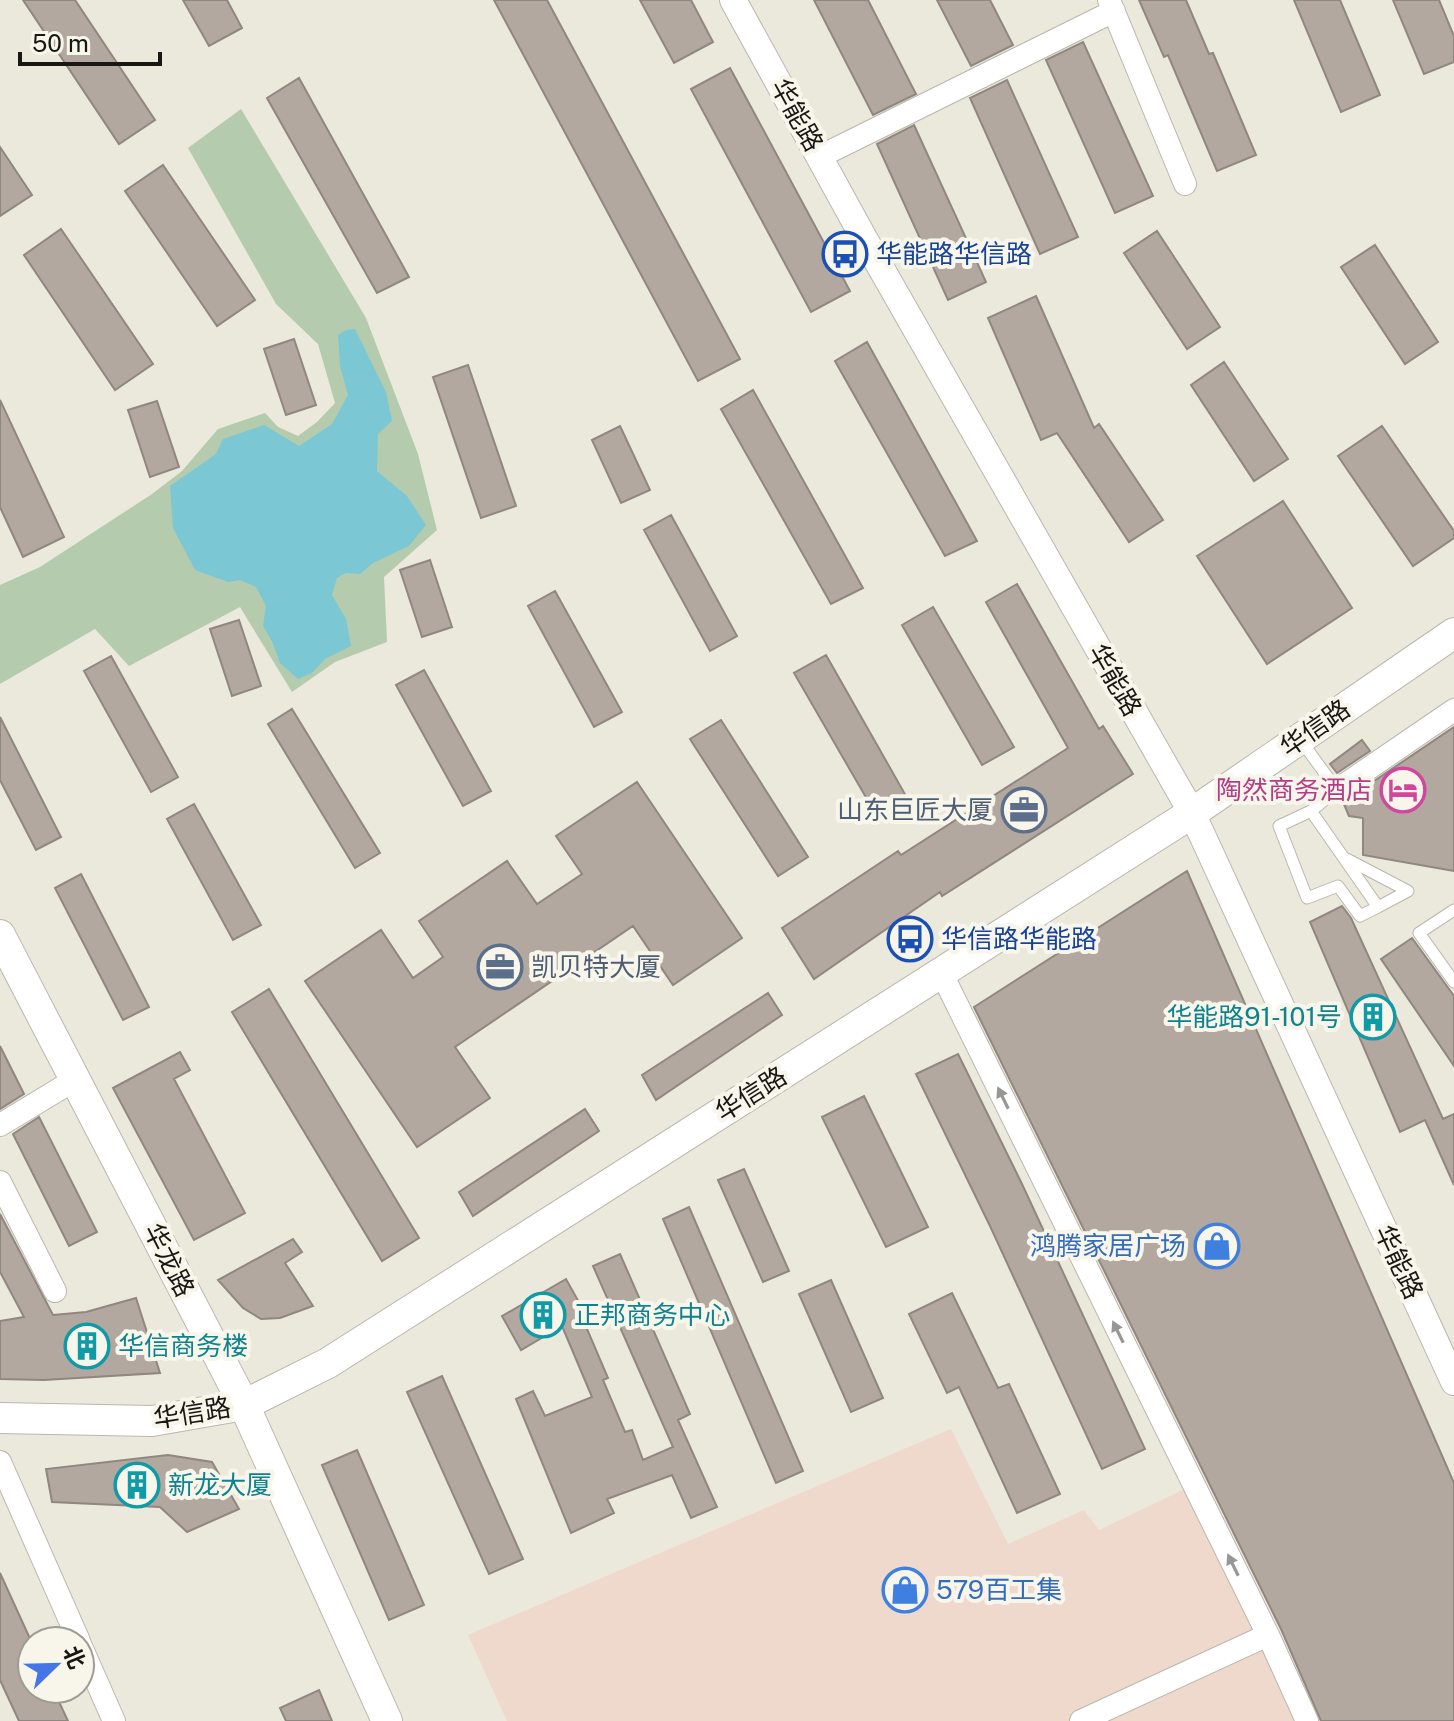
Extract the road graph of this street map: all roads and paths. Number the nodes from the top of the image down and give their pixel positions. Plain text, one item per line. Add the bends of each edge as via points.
1 (733, 0) edge
2 (1111, 5) edge
3 (819, 157) junction
4 (1185, 184) dead end
5 (1454, 633) edge
6 (1454, 710) edge
7 (1300, 739) junction
8 (1337, 790) junction
9 (1311, 811) junction
10 (1192, 813) junction
11 (1343, 857) junction
12 (1378, 907) junction
13 (1454, 910) edge
14 (0, 935) edge
15 (941, 972) junction
16 (1454, 982) edge
17 (76, 1079) junction
18 (0, 1125) edge
19 (0, 1182) edge
20 (55, 1291) dead end
21 (1454, 1382) edge
22 (244, 1405) junction
23 (0, 1418) edge
24 (0, 1462) edge
25 (71, 1625) edge
26 (1268, 1635) junction
27 (96, 1681) edge
28 (114, 1721) edge
29 (387, 1721) edge
30 (1081, 1721) edge
31 (1307, 1721) edge

1 - 3 street, 华能路
2 - 3 street
2 - 4 street
3 - 10 street, 华能路
5 - 7 main road, 华信路
6 - 8 street
7 - 8 lane
7 - 10 main road, 华信路
8 - 9 lane
9 - 11 lane
9 - 12 lane via 1279,826 1307,898 1338,886 1360,916
10 - 15 main road, 华信路
10 - 21 street, 华能路
11 - 12 lane
11 - 12 lane via 1408,891
13 - 16 lane via 1419,933
14 - 17 main road, 华龙路
15 - 22 main road, 华信路 via 328,1363
26 -> 15 street
17 - 18 street
17 - 22 main road, 华龙路
19 - 20 street
22 - 23 main road, 华信路 via 152,1421
22 - 29 main road, 华龙路
24 - 25 street
26 - 30 street
26 - 31 street
27 - 28 street

